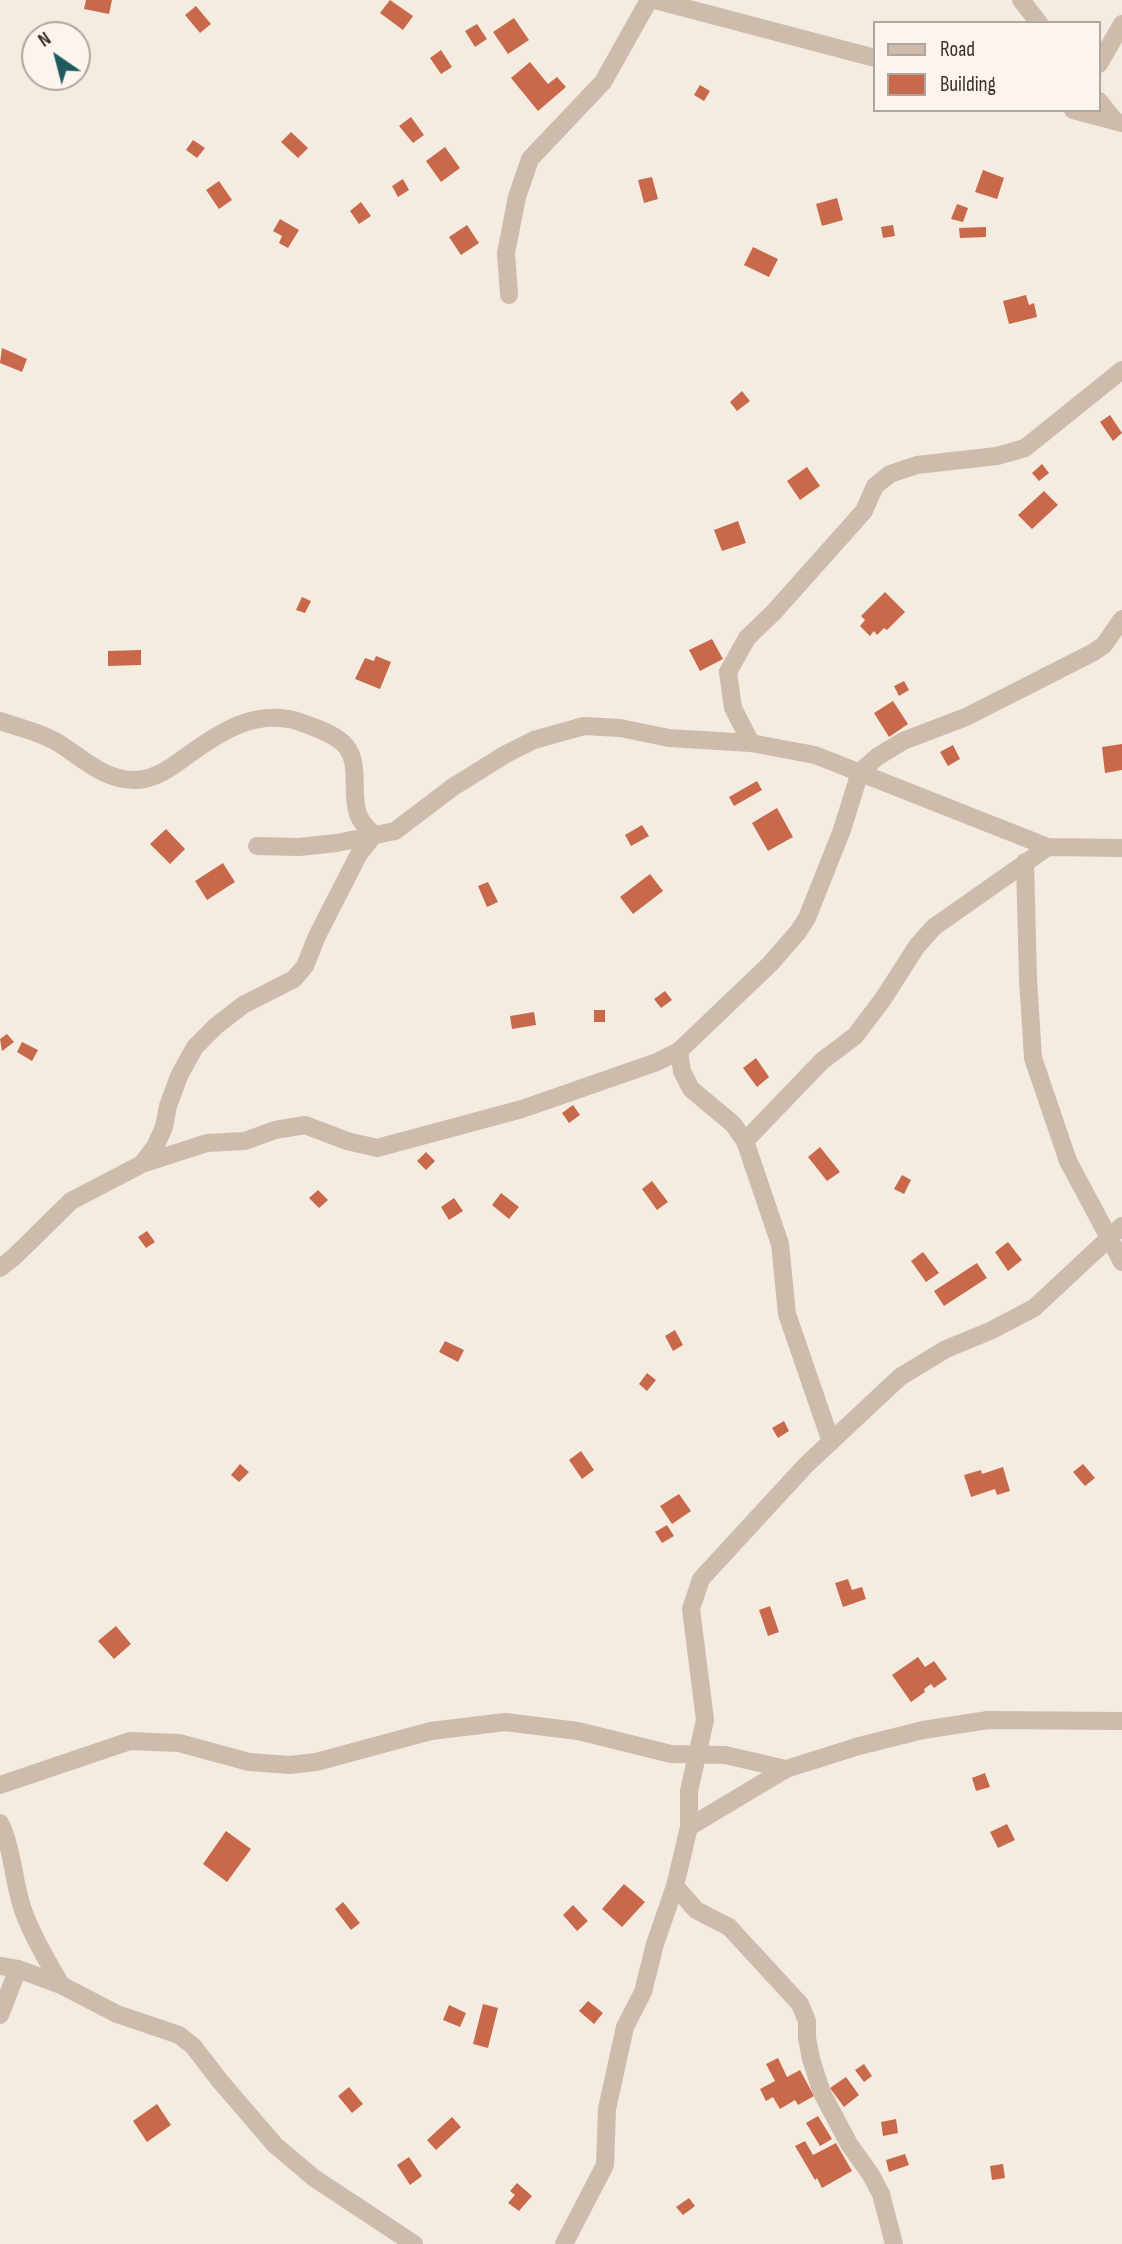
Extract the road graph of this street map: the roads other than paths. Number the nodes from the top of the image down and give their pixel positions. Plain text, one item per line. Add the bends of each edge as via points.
1 (649, 0) edge
2 (655, 0) edge
3 (1021, 0) edge
4 (1037, 21) edge
5 (1122, 24) edge
6 (874, 58) edge
7 (1101, 61) edge
8 (1101, 103) edge
9 (1081, 112) edge
10 (1119, 122) edge
11 (509, 295) dead end
12 (1122, 370) edge
13 (1122, 619) edge
14 (0, 721) edge
15 (751, 743) junction
16 (860, 772) junction
17 (374, 835) junction
18 (257, 846) dead end
19 (1048, 847) junction
20 (1122, 848) edge
21 (1025, 862) junction
22 (679, 1051) junction
23 (745, 1141) junction
24 (142, 1164) junction
25 (1115, 1231) edge
26 (1122, 1262) edge
27 (0, 1268) edge
28 (831, 1441) junction
29 (1122, 1721) edge
30 (695, 1755) junction
31 (786, 1769) junction
32 (0, 1785) edge
33 (0, 1823) edge
34 (689, 1828) junction
35 (675, 1886) junction
36 (9, 1967) edge
37 (61, 1985) junction
38 (0, 2015) edge
39 (414, 2244) edge
40 (564, 2244) edge
41 (894, 2244) edge

1 - 11 street via 603,82 530,159 506,253
2 - 6 street
3 - 4 street
5 - 7 street
8 - 10 street
9 - 10 street
12 - 15 street via 1025,448 998,456 917,465 890,474 875,486 864,511 747,638 728,672 733,709
13 - 16 street via 1104,645 1092,653 966,717 904,741
14 - 17 street via 54,741 103,774 139,780 156,776 233,726 282,716 340,740 350,750 358,813
15 - 16 street via 815,755
15 - 17 street via 584,726 534,740 506,754 395,831
16 - 19 street
16 - 22 street via 842,830 798,932
17 - 18 street via 299,847
17 - 24 street via 359,854 295,979 243,1004 195,1048 178,1076 156,1145
19 - 20 street
19 - 21 street
21 - 23 street via 934,927 855,1036 822,1061
21 - 25 street via 1033,1058 1068,1161
22 - 23 street via 691,1089 733,1124
22 - 24 street via 522,1109 377,1148 305,1125 245,1141 207,1143
23 - 28 street via 780,1244 787,1314
24 - 27 street via 71,1201
25 - 26 street
25 - 28 street via 1034,1308 946,1349 900,1377
28 - 30 street via 701,1579 691,1609 705,1720
29 - 31 street via 988,1720 923,1730
30 - 31 street via 725,1755
30 - 32 street via 671,1754 578,1731 505,1723 431,1731 328,1760 290,1765 249,1762 179,1744 130,1741
30 - 34 street
31 - 34 street
33 - 37 street via 9,1841 22,1906
34 - 35 street
35 - 40 street via 643,1992 625,2027 607,2109 605,2165
35 - 41 street via 696,1910 729,1927 800,2004 822,2093 872,2175
36 - 37 street
36 - 38 street
37 - 39 street via 117,2014 179,2035 275,2145 314,2178

